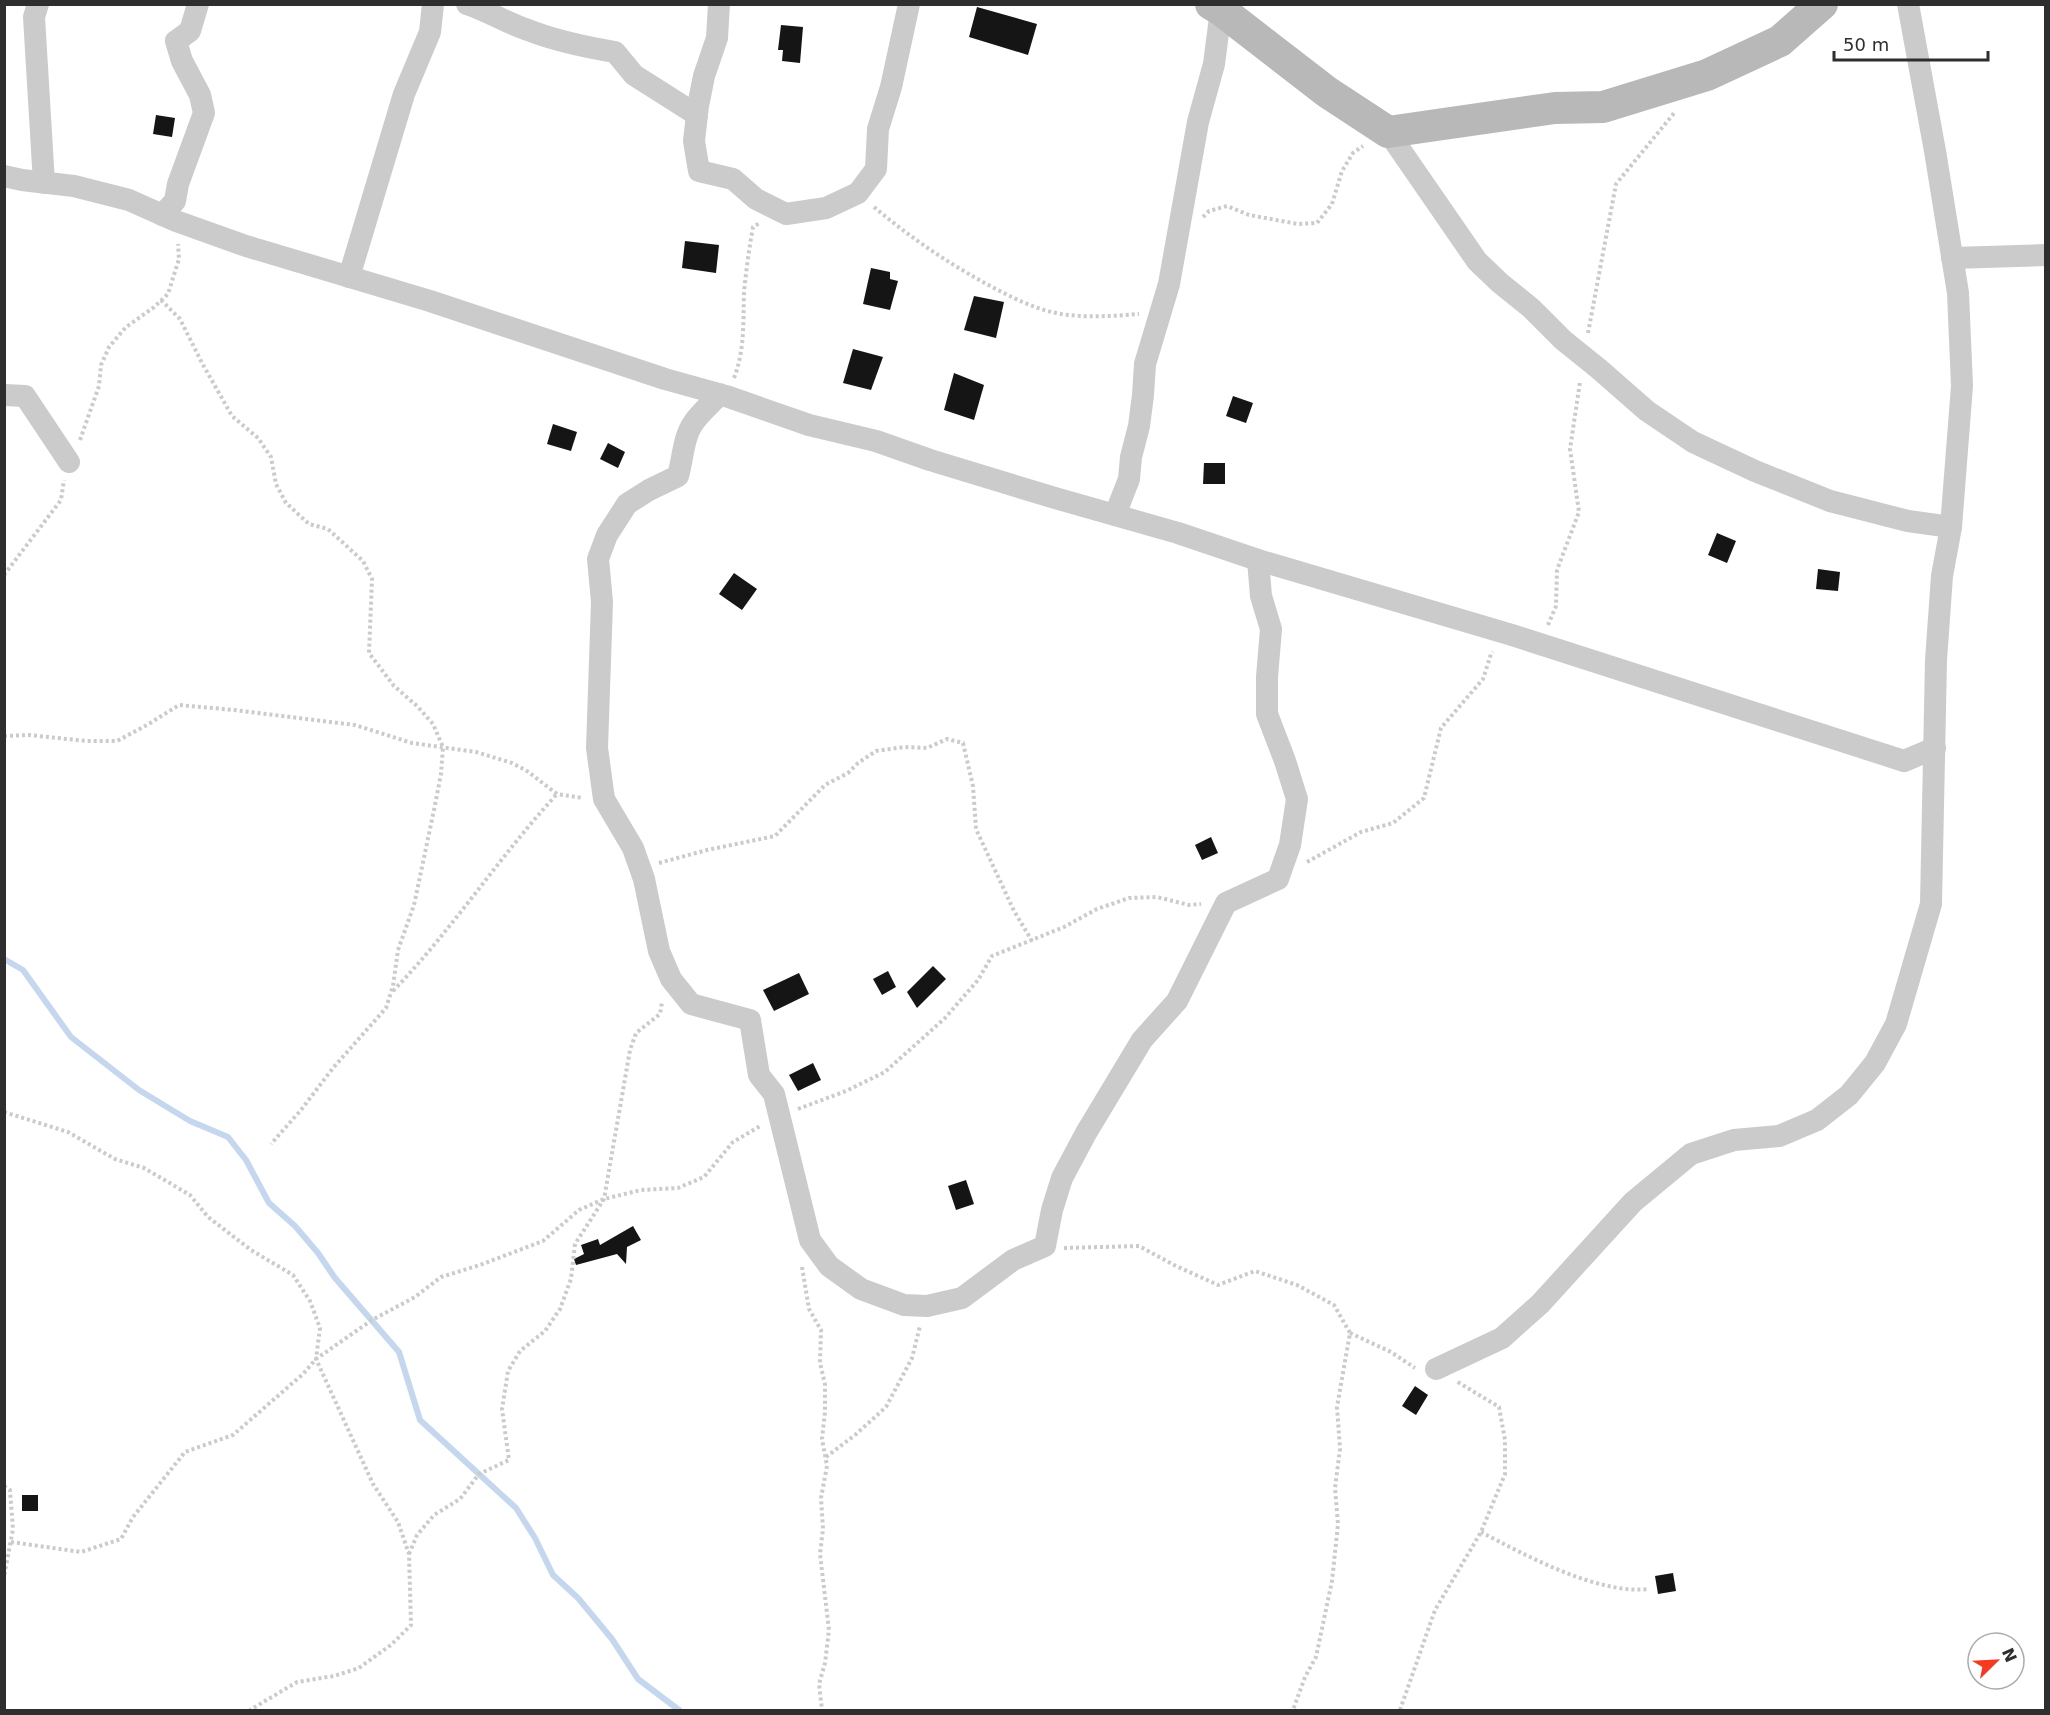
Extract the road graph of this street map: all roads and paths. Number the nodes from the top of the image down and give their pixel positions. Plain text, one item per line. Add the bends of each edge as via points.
1 (38, 4) edge
2 (198, 4) edge
3 (433, 4) edge
4 (467, 4) edge
5 (719, 4) edge
6 (909, 4) edge
7 (1822, 4) edge
8 (1908, 4) edge
9 (1216, 7) edge
10 (697, 115) junction
11 (1388, 132) junction
12 (4, 176) edge
13 (44, 183) junction
14 (858, 193) junction
15 (786, 214) junction
16 (169, 218) junction
17 (1177, 237) junction
18 (2046, 255) edge
19 (1952, 258) junction
20 (350, 278) junction
21 (161, 300) junction
22 (1161, 311) junction
23 (720, 394) junction
24 (4, 395) edge
25 (69, 462) junction
26 (1114, 515) junction
27 (1951, 527) junction
28 (1258, 560) junction
29 (4, 575) edge
30 (1512, 635) junction
31 (4, 736) edge
32 (443, 747) junction
33 (1935, 748) junction
34 (557, 794) junction
35 (604, 799) junction
36 (639, 867) junction
37 (1278, 879) junction
38 (1226, 903) junction
39 (1032, 941) junction
40 (668, 972) junction
41 (390, 994) junction
42 (4, 1112) edge
43 (779, 1115) junction
44 (271, 1144) dead end
45 (604, 1198) junction
46 (810, 1240) junction
47 (1045, 1246) junction
48 (927, 1306) junction
49 (1350, 1333) junction
50 (316, 1359) junction
51 (1436, 1369) junction
52 (826, 1458) junction
53 (4, 1486) edge
54 (1481, 1532) junction
55 (11, 1542) junction
56 (409, 1554) junction
57 (4, 1577) edge
58 (1649, 1588) dead end
59 (250, 1710) edge
60 (822, 1710) edge
61 (1293, 1710) edge
62 (1400, 1710) edge

1 - 13 street via 34,17
2 - 16 street via 190,31 176,41 204,113
3 - 20 street via 430,32 404,94
4 - 10 street via 576,46 615,52 634,75
5 - 10 street via 717,38 704,76
6 - 14 street via 878,129 876,169
7 - 11 street via 1780,40 1707,75 1603,107 1555,108
8 - 19 street
9 - 11 street via 1327,92
9 - 17 street via 1214,64 1198,122
10 - 15 street via 694,141 699,171 733,179 756,199
11 - 17 path via 1376,135 1353,153 1342,171 1332,204 1317,223 1299,225 1249,215 1227,206 1209,211
11 - 27 street via 1477,261 1647,411 1693,442 1830,501 1908,521
12 - 13 street
13 - 16 street via 129,200
14 - 15 street via 826,208
14 - 22 path via 926,248 1025,304 1061,314 1109,317
15 - 23 path via 753,227 740,362 733,381
16 - 20 street
16 - 21 path via 179,259 168,294
17 - 22 street
18 - 19 street
19 - 27 street via 1958,293 1962,386
20 - 23 street
21 - 25 path via 126,327 109,347 84,430
21 - 32 path via 180,319 232,416 258,438 271,457 276,484 286,503 309,524 328,529 363,561 372,579 369,653 394,686 433,724
22 - 26 street via 1145,364 1129,479
23 - 26 street via 808,425 876,441
23 - 35 street via 694,422 678,476 627,504 607,535 598,559 602,602 597,748
24 - 25 street via 25,396
25 - 29 path via 61,500
26 - 28 street
27 - 33 street via 1941,588
28 - 30 street
28 - 37 street via 1261,596 1271,629 1268,714 1297,799 1290,845
30 - 33 street via 1904,761
30 - 37 path via 1491,654 1483,679 1441,728 1424,798 1393,823 1361,832
31 - 32 path via 117,741 179,705 356,725 412,743
32 - 34 path via 512,763
32 - 41 path via 438,792 414,905 398,950
33 - 51 street via 1931,904 1896,1024 1875,1063 1849,1095 1817,1120 1779,1136 1734,1140 1691,1154 1633,1202 1540,1304 1502,1338
34 - 35 path
34 - 41 path via 425,958
35 - 36 street via 633,848
36 - 39 path via 775,836 825,785 876,751 927,748 947,739 963,743 973,786 976,829
36 - 40 street via 659,951
37 - 38 street
38 - 39 path via 1189,905 1157,897 1129,898
38 - 47 street via 1178,1001 1142,1040 1062,1178
39 - 43 path via 992,956 978,980 945,1018 885,1072
40 - 43 street via 691,1004 750,1020 759,1075 774,1094
40 - 45 path via 660,1014 636,1033 630,1050
41 - 44 path via 386,1008
42 - 50 path via 68,1132 115,1159 160,1177 190,1195 208,1217 251,1250 293,1275 310,1301 320,1328
43 - 45 path via 733,1143 704,1177 678,1188
43 - 46 street
45 - 50 path via 579,1210 543,1241 441,1277
45 - 56 path via 575,1244 571,1279 560,1309 545,1331 519,1352 508,1371 502,1409 509,1460 479,1474 460,1499 434,1515 417,1535
46 - 48 street via 829,1266 861,1289 904,1305
46 - 52 path via 802,1268 809,1309 820,1330 820,1363 825,1384 822,1439
47 - 48 street via 1013,1260 962,1298
47 - 49 path via 1072,1250 1139,1246 1218,1285 1255,1271 1297,1285 1334,1305
48 - 52 path via 912,1358 886,1407
49 - 51 path via 1391,1352 1422,1373
49 - 61 path via 1337,1407 1338,1524 1332,1581 1316,1656
50 - 55 path via 233,1435 185,1452 120,1539 81,1552
50 - 56 path via 373,1484 398,1522
51 - 54 path via 1499,1407 1505,1440 1505,1474
52 - 60 path via 820,1554 829,1630 819,1684
53 - 55 path via 10,1490
54 - 58 path via 1594,1583
54 - 62 path via 1436,1610
55 - 57 path
56 - 59 path via 411,1624 391,1645 359,1668 297,1682

